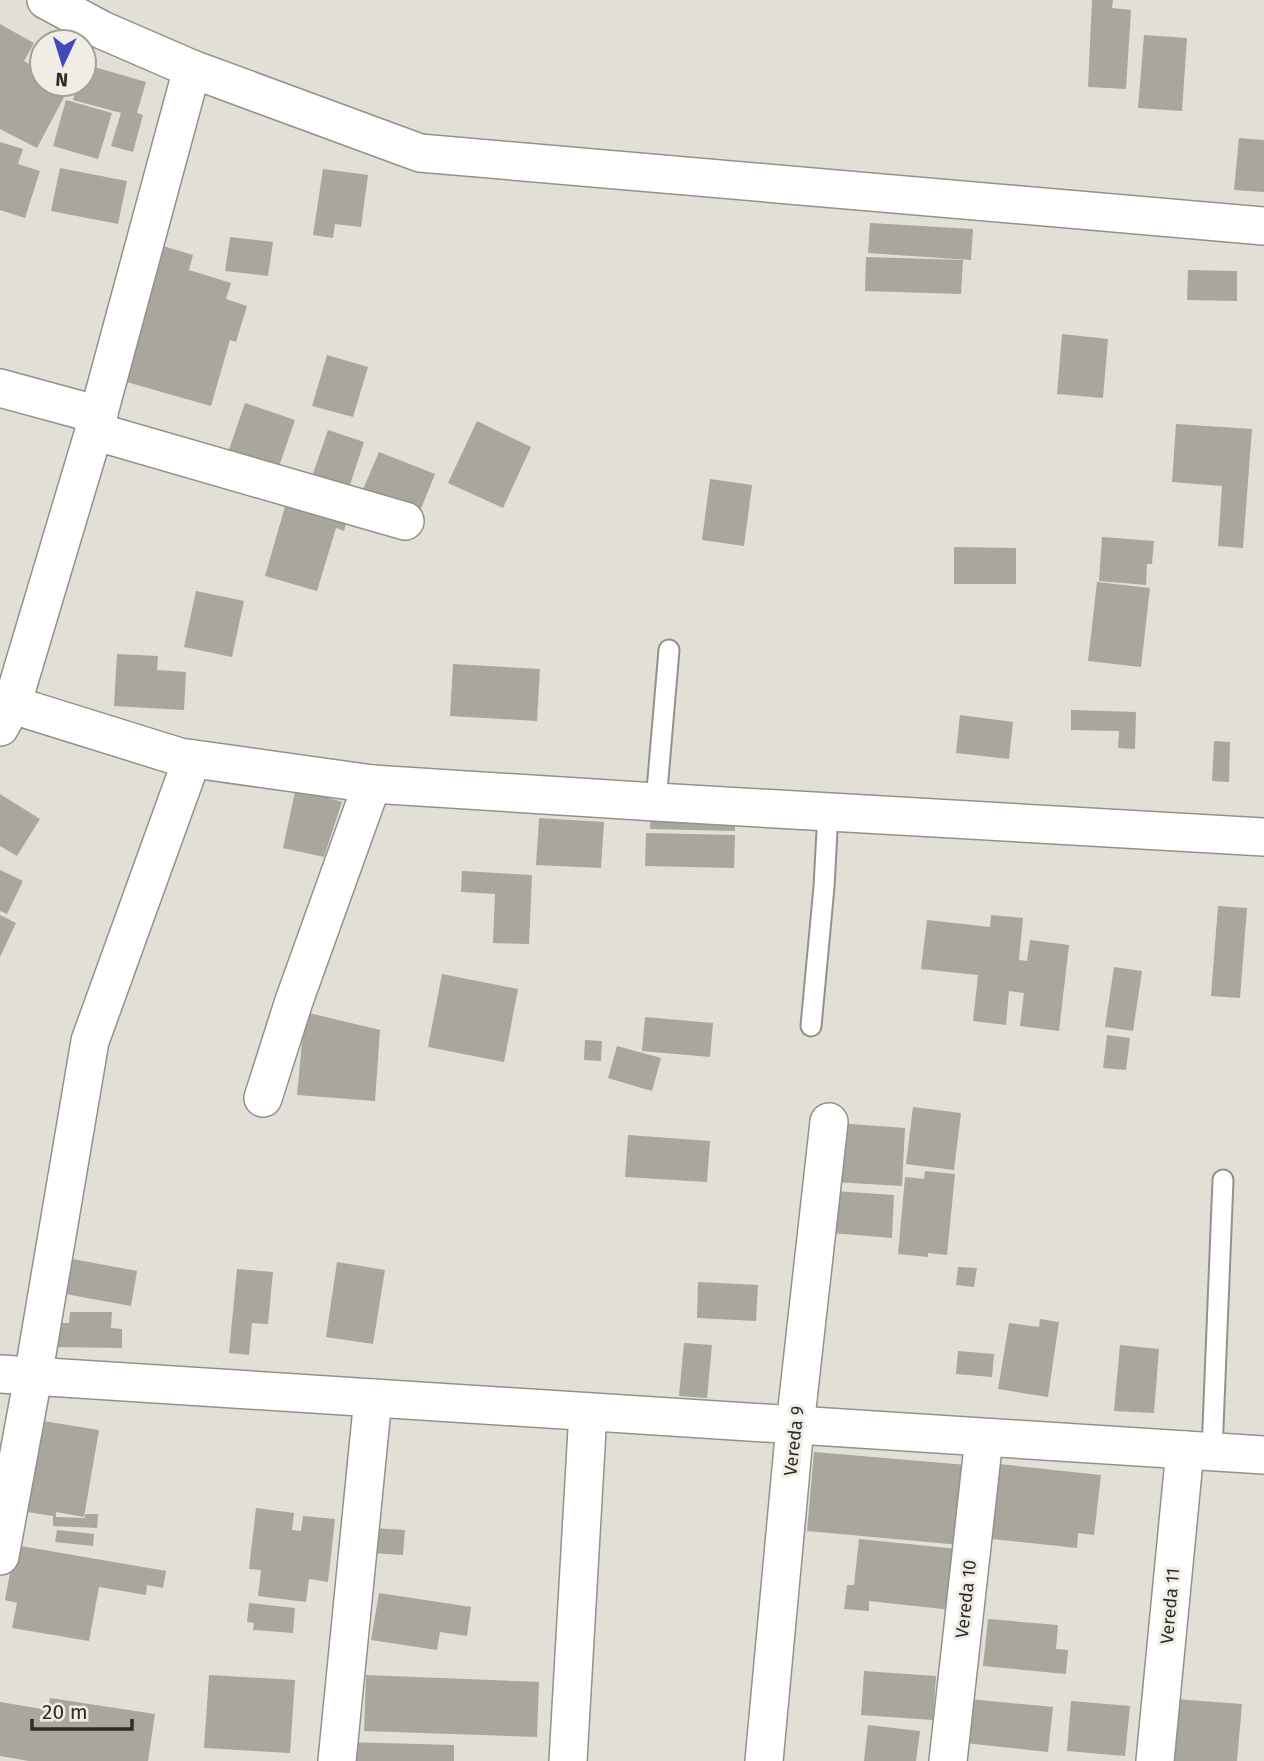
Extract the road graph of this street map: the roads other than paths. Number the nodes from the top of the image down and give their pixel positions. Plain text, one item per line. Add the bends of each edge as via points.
1 (46, 0) edge
2 (192, 69) junction
3 (1264, 226) edge
4 (0, 388) edge
5 (97, 423) junction
6 (405, 521) dead end
7 (669, 650) dead end
8 (4, 711) edge
9 (192, 759) junction
10 (372, 784) junction
11 (656, 802) junction
12 (828, 812) junction
13 (1264, 837) edge
14 (811, 1026) dead end
15 (263, 1098) dead end
16 (829, 1122) dead end
17 (1223, 1180) dead end
18 (17, 1376) edge
19 (373, 1398) junction
20 (588, 1412) junction
21 (795, 1426) junction
22 (984, 1438) junction
23 (1198, 1451) junction
24 (1264, 1455) edge
25 (0, 1556) edge
26 (337, 1761) edge
27 (568, 1761) edge
28 (764, 1761) edge
29 (948, 1761) edge
30 (1155, 1761) edge

1 - 2 street
2 - 3 street via 420,153
2 - 5 street
4 - 5 street
5 - 6 street
5 - 8 street
7 - 11 lane
8 - 9 street
9 - 10 street
9 - 18 street via 90,1041
10 - 11 street
10 - 15 street
11 - 12 street
12 - 13 street
12 - 14 lane
16 - 21 street, Vereda 9
17 - 23 lane
18 - 19 street
18 - 25 street
19 - 20 street
19 - 26 street
20 - 21 street
20 - 27 street
21 - 22 street
21 - 28 street, Vereda 9
22 - 23 street
22 - 29 street, Vereda 10
23 - 24 street
23 - 30 street, Vereda 11

